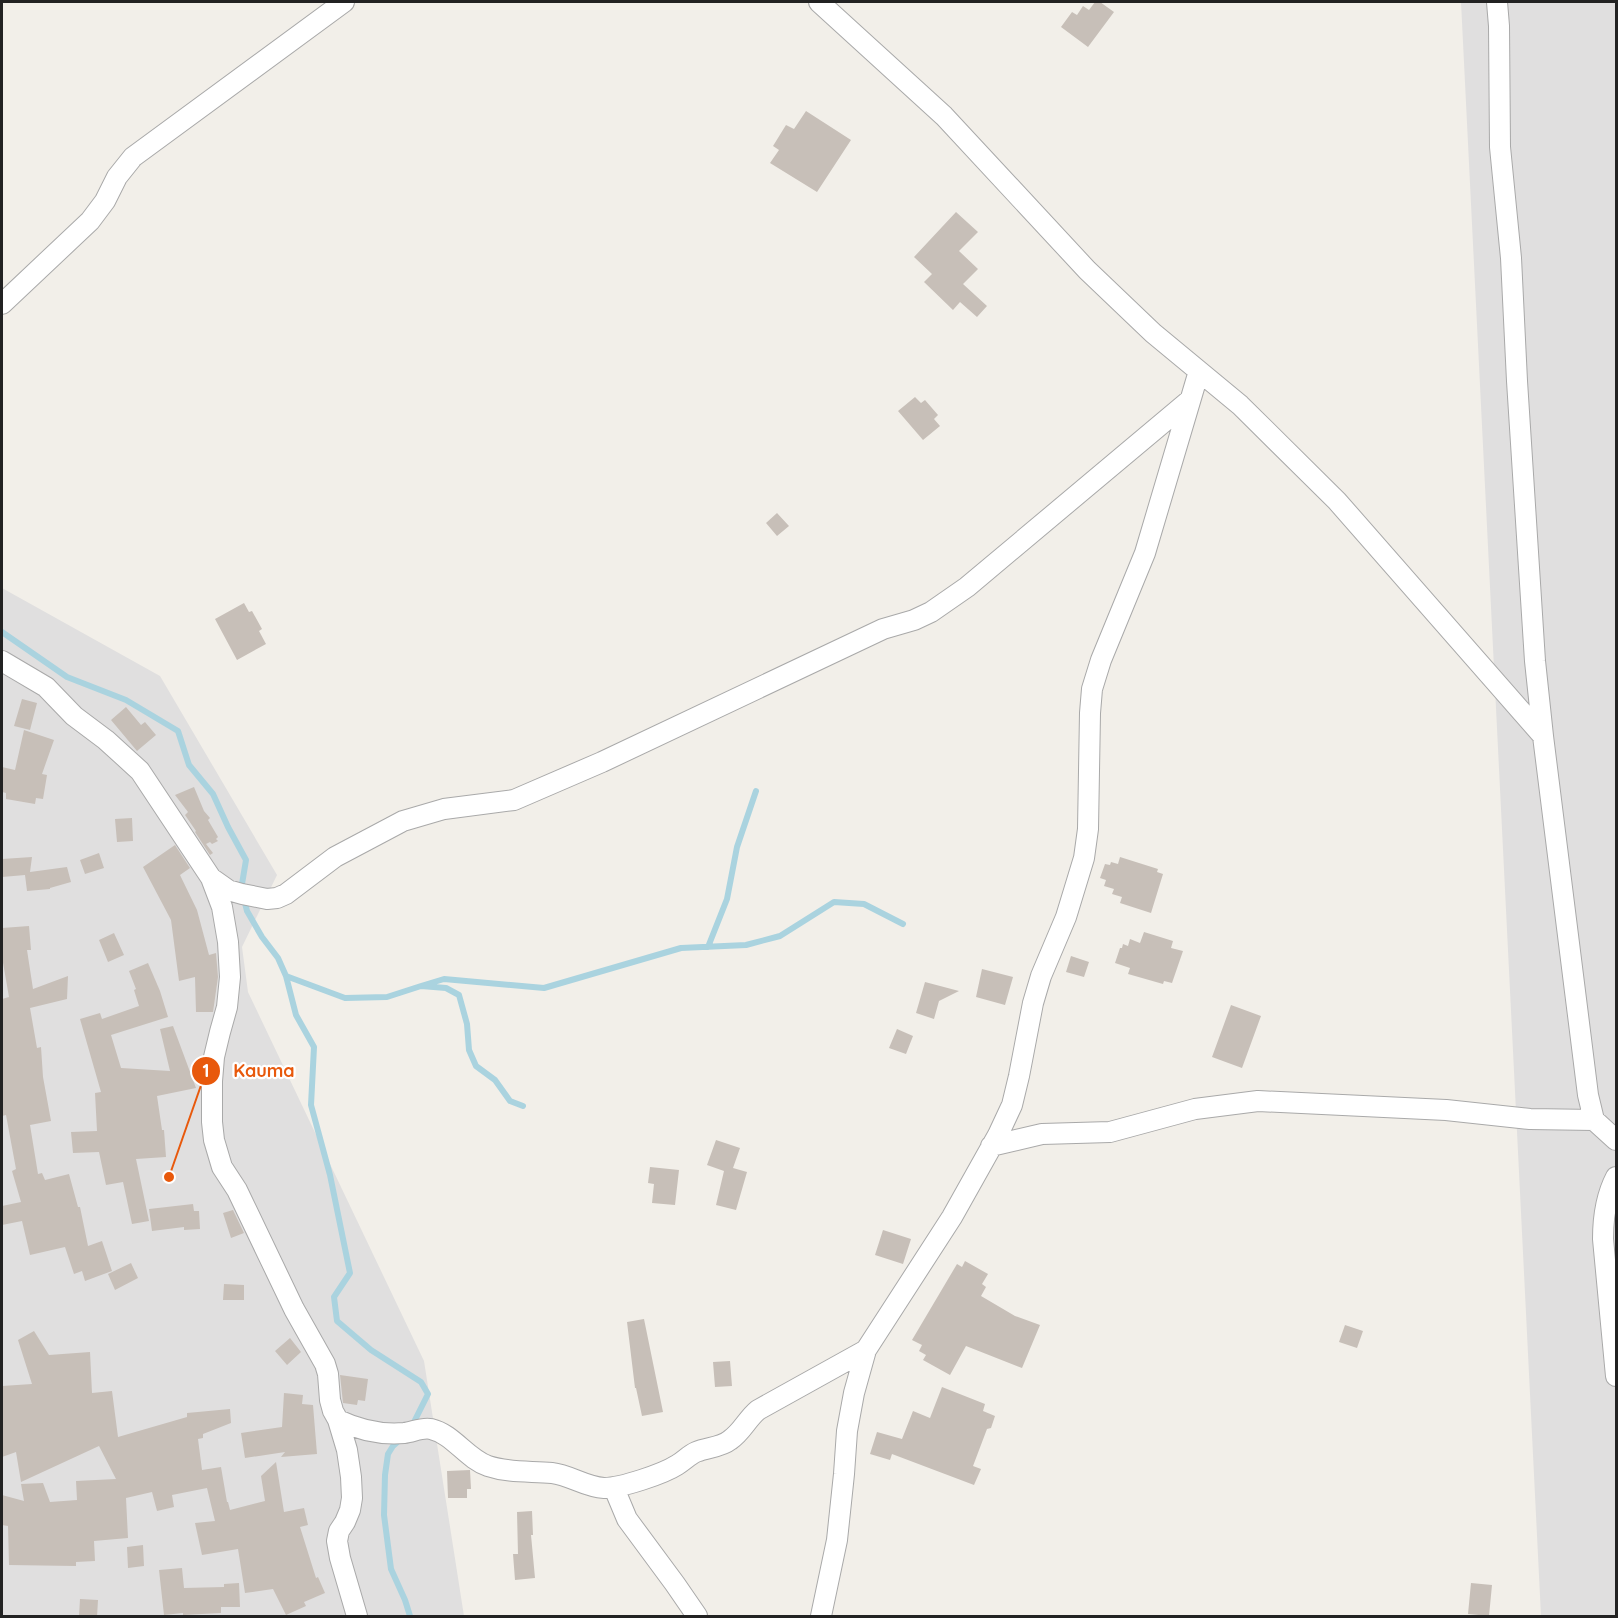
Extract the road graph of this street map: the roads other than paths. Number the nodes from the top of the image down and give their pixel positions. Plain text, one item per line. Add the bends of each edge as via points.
1 (344, 2) edge
2 (819, 2) edge
3 (1497, 2) edge
4 (2, 304) edge
5 (1199, 371) junction
6 (1190, 400) junction
7 (2, 661) edge
8 (1543, 736) junction
9 (212, 878) junction
10 (1594, 1120) junction
11 (1617, 1140) edge
12 (991, 1146) junction
13 (1617, 1177) edge
14 (866, 1350) junction
15 (1617, 1376) edge
16 (338, 1420) junction
17 (614, 1488) junction
18 (357, 1617) edge
19 (697, 1617) edge
20 (821, 1617) edge

1 - 4 street via 133,157 90,221
2 - 5 street via 944,116 1093,275
3 - 8 street via 1500,147
5 - 6 street
5 - 8 street via 1240,405 1343,508
6 - 9 street via 967,587 931,612 883,629 514,800 444,809 403,821 335,858 277,898 228,890
6 - 12 street via 1145,553 1092,689 1084,858 1069,908 1041,976 1012,1106
7 - 9 street via 46,687 140,771
8 - 10 street
9 - 16 street via 222,907 230,977 214,1057 214,1140 222,1167 325,1364 330,1400
10 - 11 street
10 - 12 street via 1258,1101 1195,1109 1110,1132 1042,1134
12 - 14 street via 952,1217
13 - 15 street via 1603,1221
14 - 17 street via 758,1410 728,1442 694,1452 676,1466
14 - 20 street via 847,1431 837,1540
16 - 17 street via 370,1432 394,1434 429,1428 485,1465 554,1473 588,1486
16 - 18 street via 347,1450 352,1498 337,1541
17 - 19 street via 627,1519

